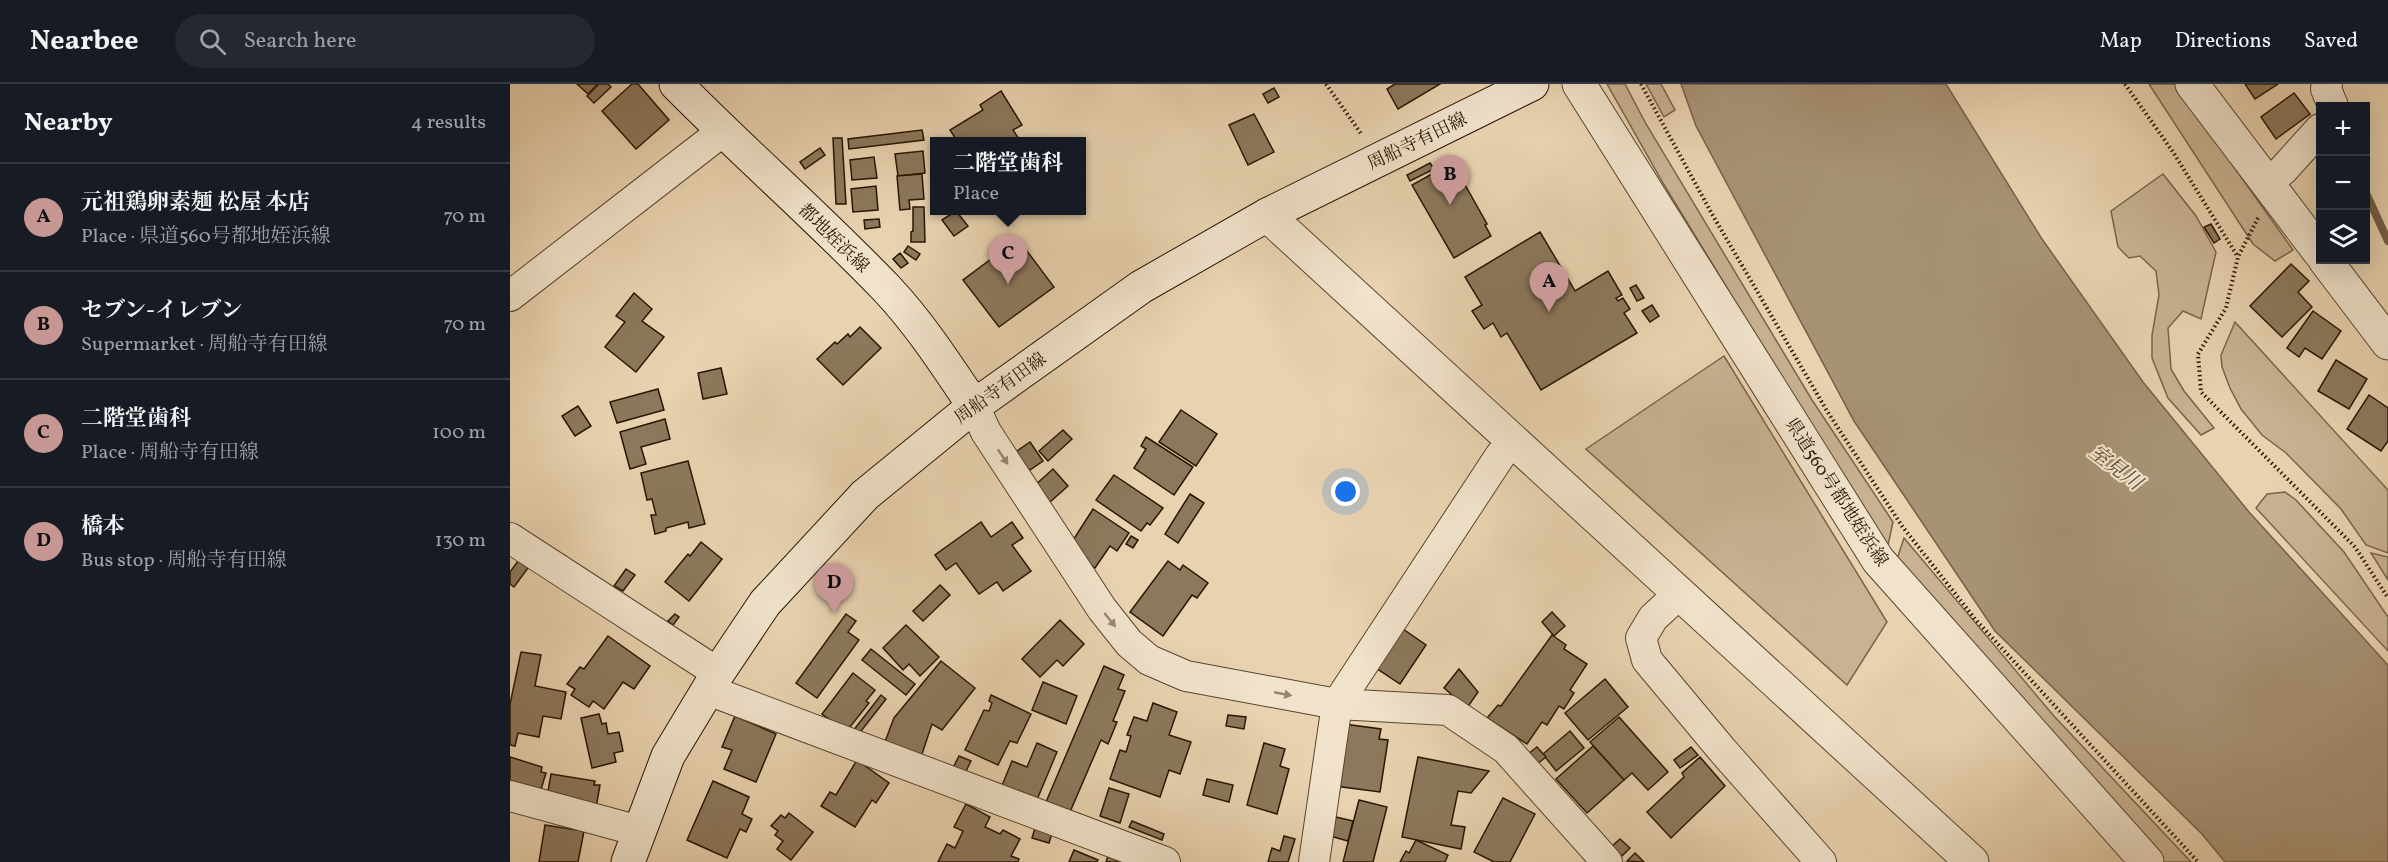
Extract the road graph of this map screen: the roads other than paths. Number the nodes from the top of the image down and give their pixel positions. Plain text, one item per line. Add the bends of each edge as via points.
1 (676, 84) edge
2 (1532, 84) edge
3 (1579, 84) edge
4 (2192, 84) edge
5 (2327, 84) edge
6 (2331, 102) edge
7 (723, 131) junction
8 (2316, 133) edge
9 (2272, 188) junction
10 (1267, 215) junction
11 (2316, 248) edge
12 (2328, 264) edge
13 (510, 296) edge
14 (2388, 343) edge
15 (974, 406) junction
16 (1513, 441) junction
17 (510, 538) edge
18 (1680, 593) junction
19 (713, 681) junction
20 (1337, 704) junction
21 (510, 796) edge
22 (639, 831) junction
23 (628, 862) edge
24 (1166, 862) edge
25 (1314, 862) edge
26 (1607, 862) edge
27 (1821, 862) edge
28 (1972, 862) edge
29 (2147, 862) edge

1 - 7 street, 都地姪浜線
2 - 10 street, 周船寺有田線
3 - 29 street, 県道560号都地姪浜線 via 1878,560
4 - 9 street
5 - 6 street
7 - 13 street
7 - 15 street, 都地姪浜線 via 888,290
8 - 9 street
9 - 11 street
10 - 15 street, 周船寺有田線 via 1141,287
10 - 16 street
12 - 14 street
15 - 19 street, 周船寺有田線 via 865,495 765,603
15 -> 20 street via 986,432 1102,609 1129,643 1149,660 1186,675
16 - 18 street
16 - 20 street
17 - 19 street
18 - 27 street via 1653,618 1641,638 1647,660
18 - 28 street
19 - 22 street, 周船寺有田線 via 668,756
19 - 24 street
20 - 25 street
20 - 26 street via 1448,710 1506,748
21 - 22 street
22 - 23 street, 周船寺有田線

